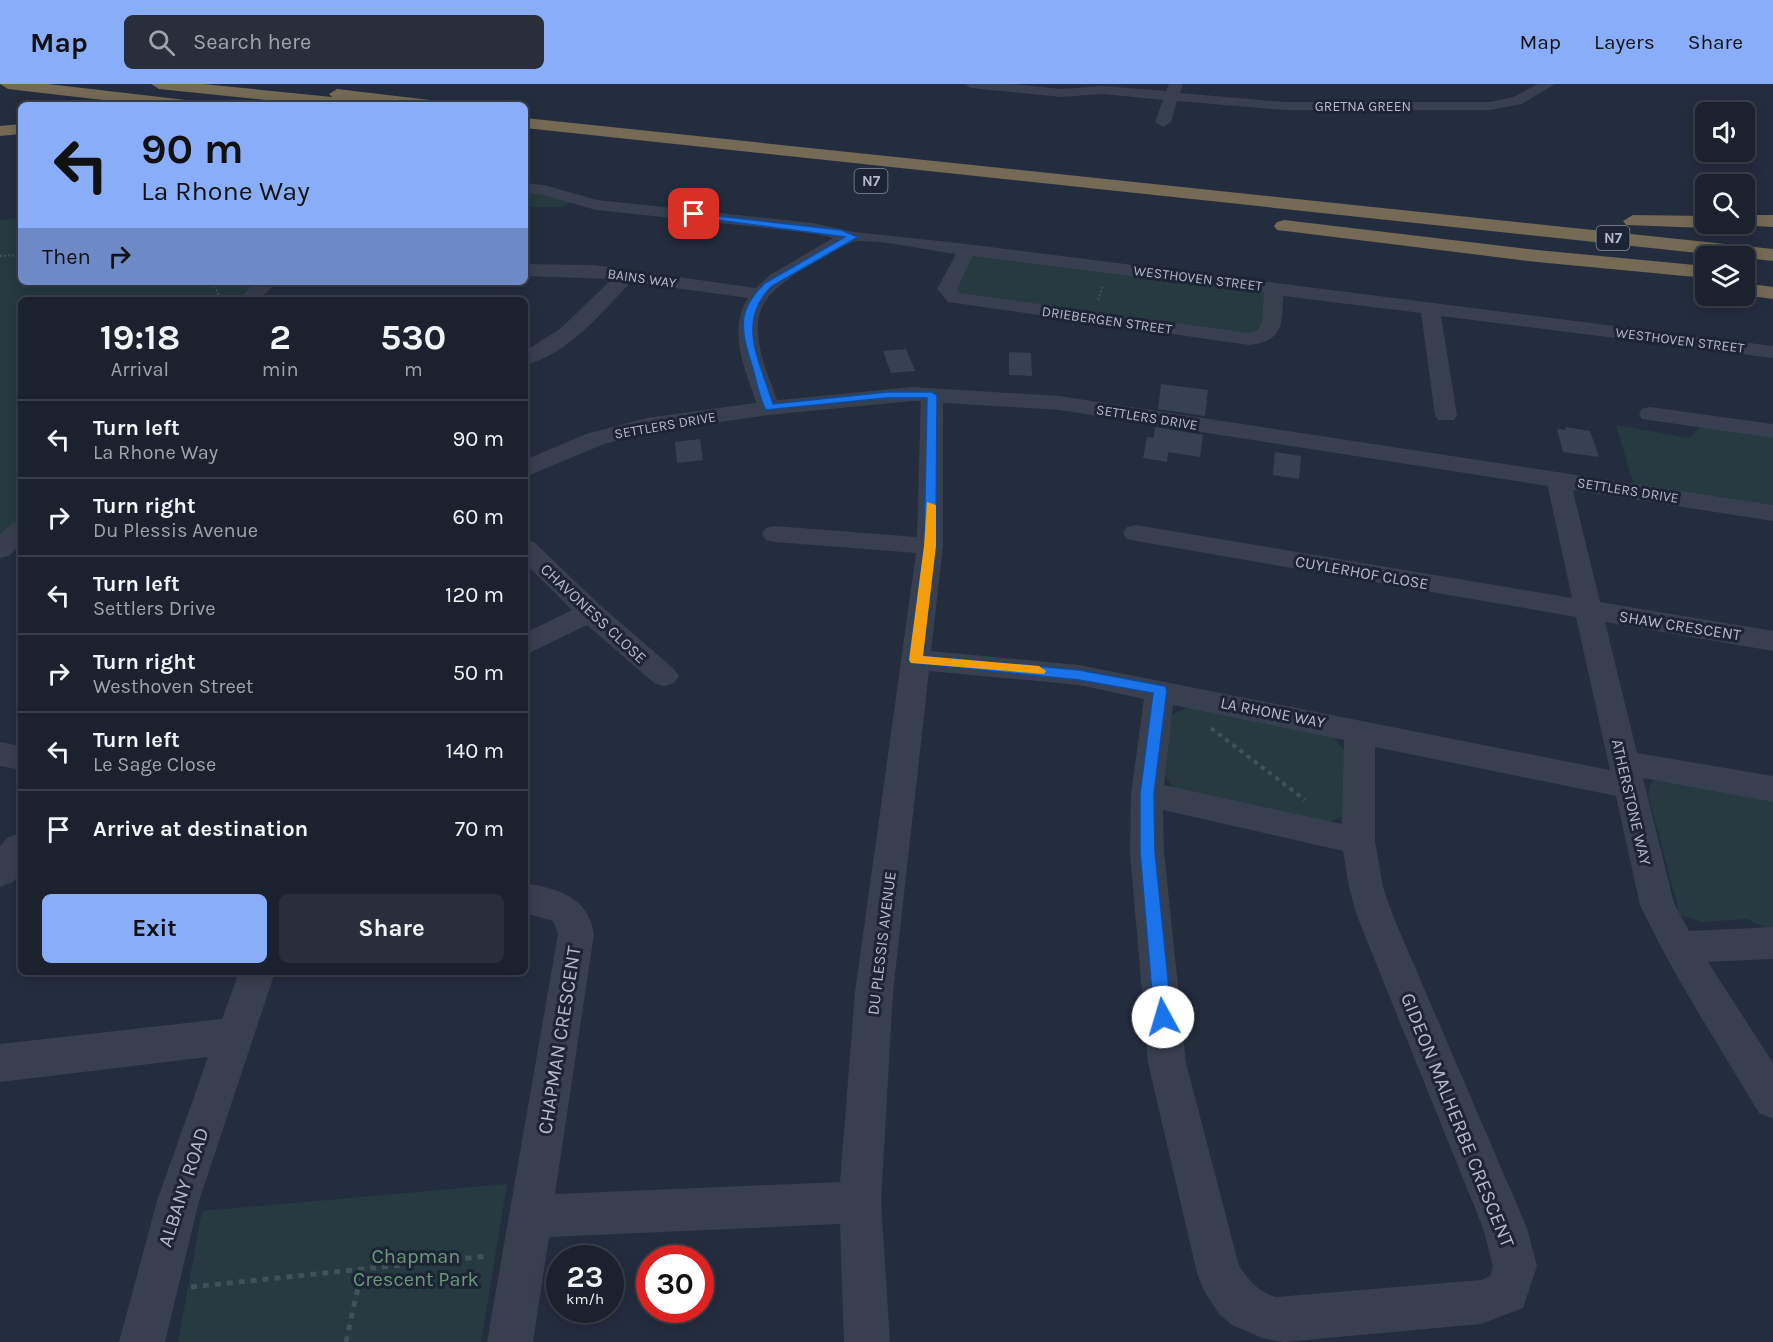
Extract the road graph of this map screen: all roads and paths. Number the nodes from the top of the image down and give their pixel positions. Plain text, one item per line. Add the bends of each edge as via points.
1 (8, 84) edge
2 (159, 84) edge
3 (273, 84) edge
4 (971, 84) edge
5 (1548, 84) edge
6 (1175, 90) edge
7 (162, 102) edge
8 (330, 102) edge
9 (408, 102) edge
10 (528, 116) edge
11 (1163, 122) dead end
12 (528, 123) edge
13 (18, 129) edge
14 (0, 130) edge
15 (663, 137) junction
16 (1090, 182) junction
17 (528, 188) edge
18 (596, 204) junction
19 (545, 209) dead end
20 (1755, 221) edge
21 (1773, 221) edge
22 (1695, 222) edge
23 (1263, 224) dead end
24 (854, 237) junction
25 (967, 249) junction
26 (18, 255) edge
27 (1773, 255) edge
28 (0, 256) edge
29 (1537, 256) junction
30 (1109, 267) junction
31 (528, 270) edge
32 (1695, 271) edge
33 (626, 276) junction
34 (1755, 277) edge
35 (1773, 278) edge
36 (1695, 281) edge
37 (264, 285) edge
38 (1274, 288) junction
39 (1755, 290) edge
40 (1773, 293) edge
41 (759, 294) junction
42 (251, 297) edge
43 (1430, 308) junction
44 (1092, 318) junction
45 (1773, 351) edge
46 (528, 358) edge
47 (932, 395) junction
48 (769, 408) junction
49 (1650, 414) dead end
50 (1446, 415) dead end
51 (1773, 430) edge
52 (528, 468) edge
53 (1558, 479) junction
54 (1773, 513) edge
55 (18, 532) edge
56 (1136, 533) dead end
57 (775, 534) dead end
58 (930, 546) junction
59 (0, 551) edge
60 (528, 551) edge
61 (18, 553) edge
62 (1588, 610) junction
63 (590, 612) junction
64 (1773, 641) edge
65 (528, 643) edge
66 (916, 660) junction
67 (664, 676) dead end
68 (1160, 690) junction
69 (1207, 726) dead end
70 (1360, 730) junction
71 (0, 754) edge
72 (18, 757) edge
73 (1624, 774) junction
74 (1773, 789) edge
75 (1147, 794) junction
76 (1311, 805) dead end
77 (1358, 841) junction
78 (18, 851) edge
79 (0, 871) edge
80 (528, 899) edge
81 (1773, 943) edge
82 (1679, 948) junction
83 (256, 975) edge
84 (235, 1036) junction
85 (0, 1063) edge
86 (1773, 1099) edge
87 (860, 1202) junction
88 (527, 1234) junction
89 (362, 1269) junction
90 (152, 1291) junction
91 (142, 1342) edge
92 (346, 1342) edge
93 (510, 1342) edge
94 (867, 1342) edge

1 - 7 highway
2 - 8 highway
3 - 9 highway
4 - 6 street, GRETNA GREEN via 1061,93
5 - 6 street, GRETNA GREEN via 1516,101 1490,106 1284,106
6 - 11 street
10 - 15 highway via 648,130
12 - 15 highway, N7
13 - 14 highway
15 - 16 highway, N7
16 - 22 highway via 1604,220
16 - 27 highway, N7
17 - 18 street
18 - 19 street
18 - 24 street via 813,228
20 - 21 highway
23 - 29 highway, N7
24 - 25 street, WESTHOVEN STREET
24 - 41 street, WESTHOVEN STREET via 841,240 794,267
25 - 30 street, WESTHOVEN STREET
25 - 44 street, DRIEBERGEN STREET via 948,284 947,292 952,297
26 - 28 path
29 - 32 highway, N7
29 - 36 highway
30 - 38 street, WESTHOVEN STREET
30 - 44 path
31 - 33 street, BAINS WAY via 580,270
33 - 41 street, BAINS WAY
33 - 46 street via 571,332
34 - 35 highway
37 - 42 street
38 - 43 street, WESTHOVEN STREET
38 - 44 street, DRIEBERGEN STREET via 1270,332 1257,339
39 - 40 highway
41 - 48 street, WESTHOVEN STREET via 748,312 746,329
43 - 45 street, WESTHOVEN STREET
43 - 50 street
47 - 48 street, SETTLERS DRIVE via 887,395
47 - 53 street, SETTLERS DRIVE via 1045,401
47 - 58 street, DU PLESSIS AVENUE
48 - 52 street, SETTLERS DRIVE via 623,430
49 - 51 street
53 - 54 street, SETTLERS DRIVE
53 - 62 street, ATHERSTONE WAY
55 - 59 street
56 - 62 street, CUYLERHOF CLOSE
57 - 58 street
58 - 66 street, DU PLESSIS AVENUE
59 - 61 street
60 - 63 street, CHAVONESS CLOSE
62 - 64 street, SHAW CRESCENT
62 - 73 street, ATHERSTONE WAY
63 - 65 street
63 - 67 street, CHAVONESS CLOSE
66 - 68 street, LA RHONE WAY via 1068,674
66 - 87 street, DU PLESSIS AVENUE via 874,992
68 - 70 street, LA RHONE WAY
68 - 75 street, GIDEON MALHERBE CRESCENT
69 - 76 path
70 - 73 street, LA RHONE WAY
70 - 77 street, GIDEON MALHERBE CRESCENT
71 - 72 street
73 - 74 street, LA RHONE WAY
73 - 82 street, ATHERSTONE WAY via 1657,905
75 - 77 street
75 - 77 street, GIDEON MALHERBE CRESCENT via 1148,852 1167,1063 1219,1273 1229,1294 1245,1309 1276,1320 1489,1300 1507,1292 1515,1266 1505,1228 1375,916
78 - 79 street
80 - 88 street, CHAPMAN CRESCENT via 562,906 576,923 576,934
81 - 82 street
82 - 86 street, ATHERSTONE WAY
83 - 84 street, ALBANY ROAD
84 - 85 street
84 - 90 street, ALBANY ROAD via 175,1205
87 - 88 street
87 - 94 street, DU PLESSIS AVENUE
88 - 89 path
88 - 93 street, CHAPMAN CRESCENT
89 - 90 path
89 - 92 path
90 - 91 street, ALBANY ROAD

